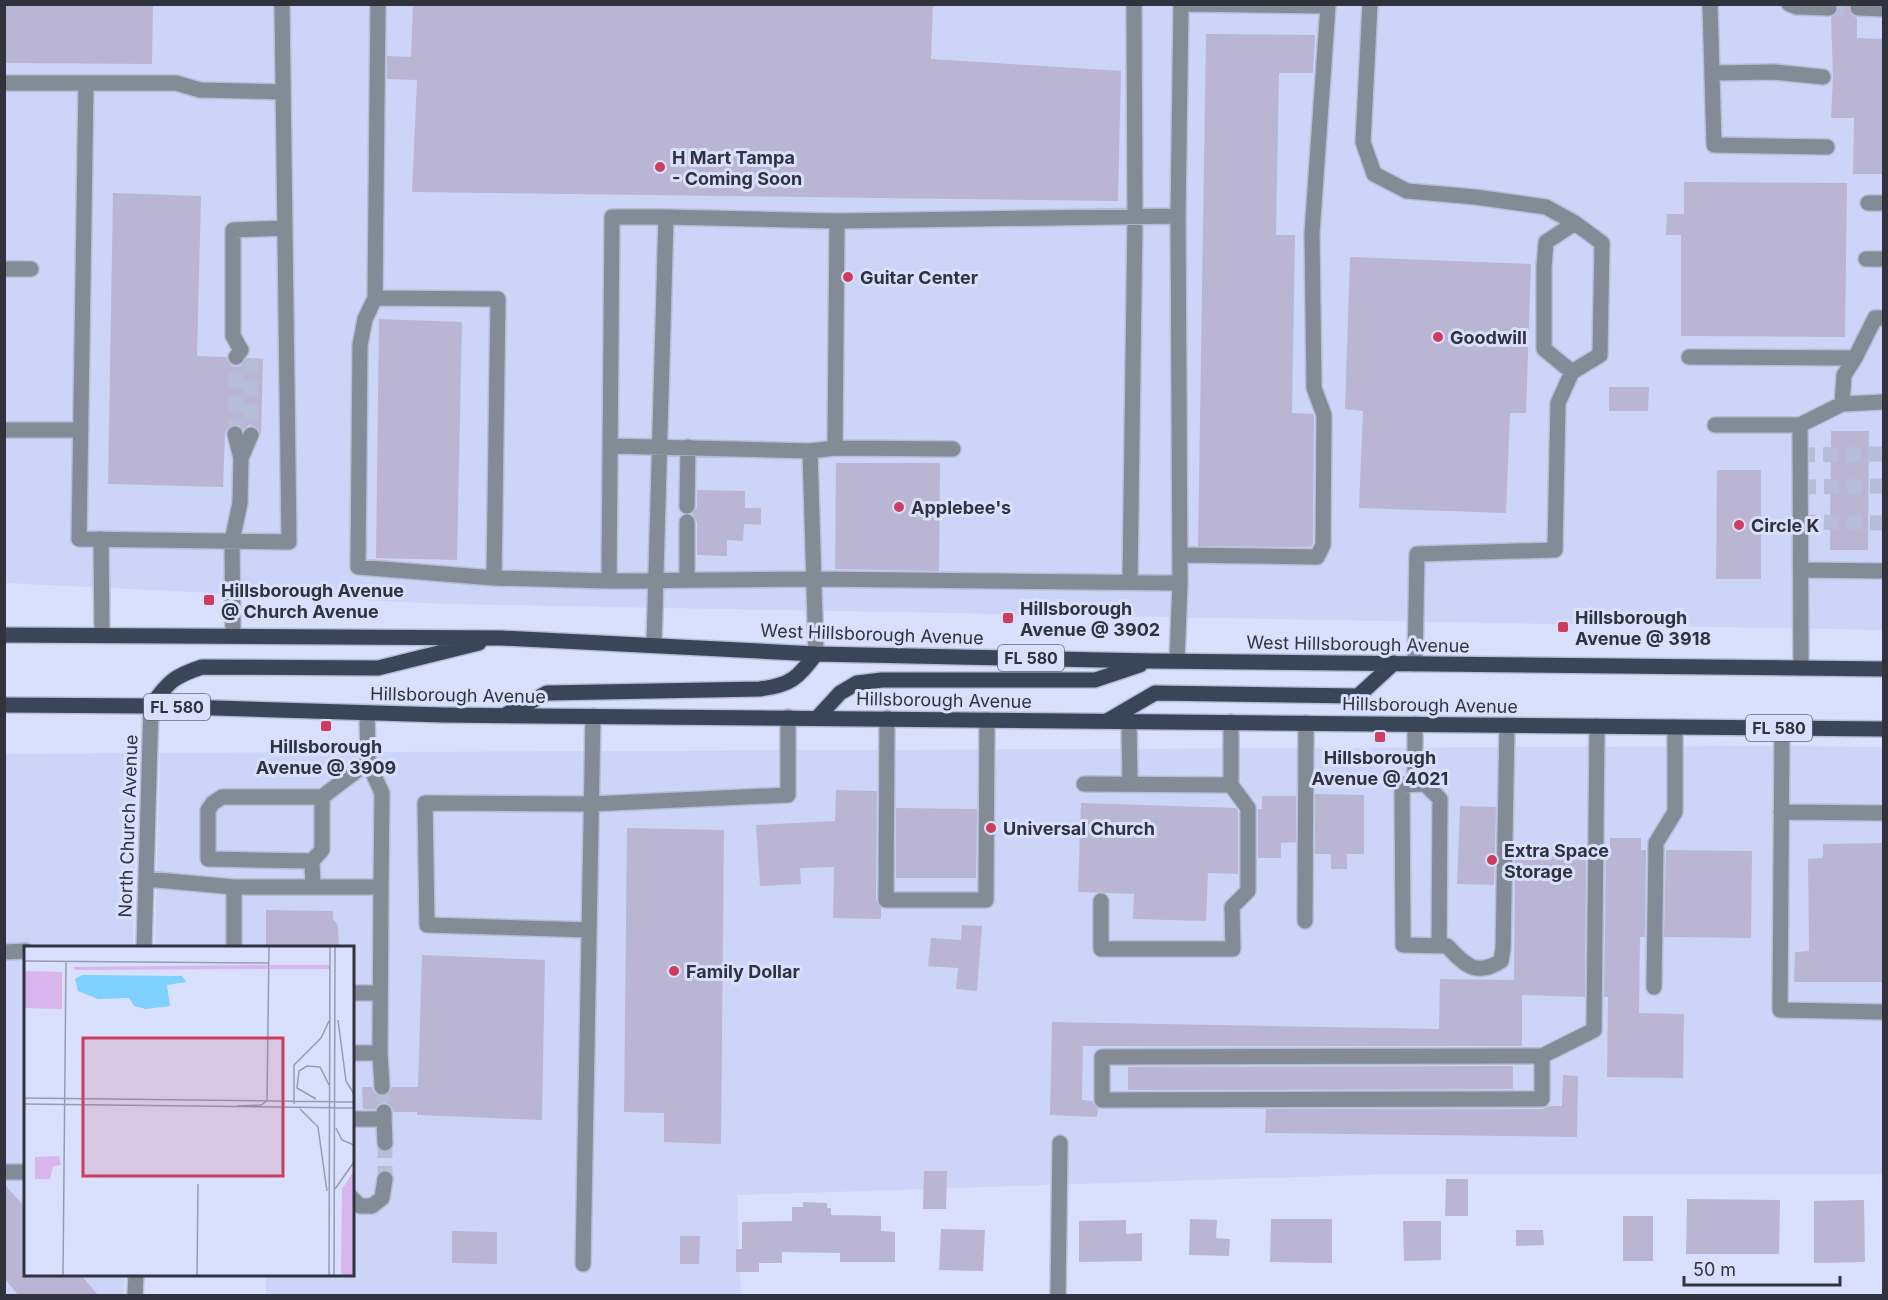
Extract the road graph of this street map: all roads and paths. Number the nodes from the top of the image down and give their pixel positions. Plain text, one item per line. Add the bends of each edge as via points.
1 (282, 4) edge
2 (378, 4) edge
3 (1134, 4) edge
4 (1181, 4) edge
5 (1186, 4) edge
6 (1370, 4) edge
7 (1710, 4) edge
8 (1790, 4) edge
9 (1829, 8) dead end
10 (1858, 8) dead end
11 (1884, 9) edge
12 (1713, 73) junction
13 (1823, 77) dead end
14 (4, 83) edge
15 (86, 83) junction
16 (283, 92) junction
17 (1827, 147) dead end
18 (1868, 203) dead end
19 (1884, 203) edge
20 (1178, 216) junction
21 (666, 217) junction
22 (1135, 217) junction
23 (837, 220) junction
24 (1575, 223) junction
25 (285, 228) junction
26 (1866, 259) dead end
27 (1884, 259) edge
28 (4, 269) edge
29 (31, 269) dead end
30 (375, 298) junction
31 (1884, 318) edge
32 (242, 355) tunnel mouth
33 (1689, 357) dead end
34 (1854, 358) junction
35 (1572, 372) junction
36 (1884, 402) edge
37 (1842, 404) junction
38 (1715, 424) dead end
39 (1800, 425) junction
40 (4, 430) edge
41 (81, 430) junction
42 (235, 434) tunnel mouth
43 (251, 435) tunnel mouth
44 (610, 446) junction
45 (659, 446) junction
46 (688, 447) junction
47 (835, 448) junction
48 (953, 449) dead end
49 (810, 451) junction
50 (241, 458) junction
51 (687, 506) dead end
52 (687, 522) dead end
53 (101, 539) junction
54 (232, 541) junction
55 (1180, 555) junction
56 (1801, 570) junction
57 (1884, 571) edge
58 (494, 578) junction
59 (656, 579) junction
60 (687, 579) junction
61 (813, 579) junction
62 (609, 581) junction
63 (1130, 582) junction
64 (1180, 583) junction
65 (4, 635) edge
66 (102, 635) junction
67 (233, 636) junction
68 (502, 638) junction
69 (654, 645) junction
70 (816, 654) junction
71 (1152, 661) junction
72 (1177, 661) junction
73 (1394, 663) junction
74 (1415, 664) junction
75 (1801, 668) junction
76 (1884, 669) edge
77 (4, 705) edge
78 (21, 705) junction
79 (151, 706) junction
80 (4, 713) edge
81 (367, 713) junction
82 (504, 716) junction
83 (593, 716) junction
84 (788, 717) junction
85 (817, 718) junction
86 (887, 718) junction
87 (987, 720) junction
88 (1107, 721) junction
89 (1129, 721) junction
90 (1231, 722) junction
91 (1306, 723) junction
92 (1415, 724) junction
93 (1507, 725) junction
94 (1597, 726) junction
95 (1675, 727) junction
96 (1782, 728) junction
97 (1884, 729) edge
98 (368, 762) junction
99 (1084, 784) dead end
100 (1130, 784) junction
101 (1415, 784) junction
102 (1231, 785) junction
103 (322, 797) junction
104 (591, 804) junction
105 (1781, 812) junction
106 (1884, 813) edge
107 (256, 860) junction
108 (312, 861) junction
109 (146, 879) junction
110 (313, 886) junction
111 (234, 887) junction
112 (256, 887) junction
113 (381, 887) junction
114 (1101, 901) dead end
115 (1305, 921) dead end
116 (589, 930) junction
117 (144, 946) edge
118 (234, 946) edge
119 (1439, 946) junction
120 (24, 951) edge
121 (4, 952) edge
122 (1654, 987) dead end
123 (354, 993) edge
124 (380, 993) junction
125 (1884, 1012) edge
126 (354, 1053) edge
127 (380, 1053) junction
128 (1542, 1056) junction
129 (382, 1087) tunnel mouth
130 (354, 1119) edge
131 (385, 1143) tunnel mouth
132 (1060, 1143) dead end
133 (4, 1172) edge
134 (24, 1172) edge
135 (385, 1179) tunnel mouth
136 (354, 1200) edge
137 (583, 1264) dead end
138 (136, 1276) edge
139 (135, 1296) edge
140 (1058, 1296) edge

1 - 16 street
2 - 30 street
3 - 22 street
4 - 20 street
5 - 55 street via 1328,6 1312,233 1314,388 1324,415 1323,545 1317,557
6 - 24 street via 1363,142 1374,174 1407,191 1546,207
7 - 12 street
8 - 9 street
10 - 11 street
12 - 13 street via 1774,72
12 - 17 street via 1714,145
14 - 15 street
15 - 16 street via 176,83 200,90
15 - 41 street
16 - 25 street
18 - 19 street
20 - 22 street
20 - 55 street
21 - 23 street
21 - 44 street via 612,217
21 - 45 street
22 - 23 street
22 - 63 street
23 - 47 street
24 - 35 street via 1546,242 1544,267 1544,349
24 - 35 street via 1602,243 1600,355
25 - 32 street via 233,230 233,336
25 - 54 street via 289,542
26 - 27 street
28 - 29 street
30 - 58 street via 498,299
30 - 58 street via 365,319 360,345 358,567
31 - 34 street via 1875,318
33 - 34 street
34 - 37 street via 1844,375
35 - 74 street via 1558,403 1555,550 1417,554
36 - 37 street
37 - 39 street
38 - 39 street
39 - 56 street
40 - 41 street
41 - 53 street via 79,539
42 - 50 street
43 - 50 street
44 - 45 street
44 - 62 street
45 - 46 street
45 - 59 street
46 - 49 street
46 - 51 street
47 - 48 street
47 - 49 street
49 - 61 street
50 - 54 street via 240,503
52 - 60 street
53 - 54 street
53 - 66 street
54 - 67 street
55 - 64 street
56 - 57 street
56 - 75 street
58 - 62 street
59 - 60 street
59 - 62 street
59 - 69 street
60 - 61 street
61 - 63 street
61 - 70 street
63 - 64 street
64 - 72 street
65 - 66 main road, West Hillsborough Avenue / FL 580
66 - 67 main road, West Hillsborough Avenue / FL 580
67 - 68 main road, West Hillsborough Avenue / FL 580
68 - 69 main road, West Hillsborough Avenue / FL 580
68 - 79 main road via 378,668 202,667 179,674
69 - 70 main road, West Hillsborough Avenue / FL 580
70 - 71 main road, West Hillsborough Avenue / FL 580
70 - 82 main road via 800,675 783,686 547,693
71 - 72 main road, West Hillsborough Avenue / FL 580
71 - 85 main road via 1095,680 857,683 840,693
72 - 73 main road, West Hillsborough Avenue / FL 580
73 - 74 main road, West Hillsborough Avenue / FL 580
73 - 88 main road via 1358,696 1155,693
74 - 75 main road, West Hillsborough Avenue / FL 580
75 - 76 main road, West Hillsborough Avenue / FL 580
77 - 78 main road, Hillsborough Avenue
78 - 79 main road, Hillsborough Avenue / FL 580
78 - 80 main road, FL 580
79 - 81 main road, Hillsborough Avenue / FL 580
79 - 109 street, North Church Avenue
81 - 82 main road, Hillsborough Avenue / FL 580
81 - 98 street
82 - 83 main road, Hillsborough Avenue / FL 580
83 - 84 main road, Hillsborough Avenue / FL 580
83 - 104 street
84 - 85 main road, Hillsborough Avenue / FL 580
84 - 104 street via 788,795
85 - 86 main road, Hillsborough Avenue / FL 580
86 - 87 main road, Hillsborough Avenue / FL 580
86 - 87 street via 886,900 986,900
87 - 88 main road, Hillsborough Avenue / FL 580
88 - 89 main road, Hillsborough Avenue / FL 580
89 - 90 main road, Hillsborough Avenue / FL 580
89 - 100 street
90 - 91 main road, Hillsborough Avenue / FL 580
90 - 102 street
91 - 92 main road, Hillsborough Avenue / FL 580
91 - 115 street
92 - 93 main road, Hillsborough Avenue / FL 580
92 - 101 street
93 - 94 main road, Hillsborough Avenue / FL 580
93 - 119 street via 1501,961 1476,969 1464,964 1447,946
94 - 95 main road, Hillsborough Avenue / FL 580
94 - 128 street via 1594,1030
95 - 96 main road, Hillsborough Avenue / FL 580
95 - 122 street via 1675,812 1656,843
96 - 97 main road, Hillsborough Avenue / FL 580
96 - 105 street
98 - 103 street
98 - 113 street via 382,793
99 - 100 street
100 - 102 street
101 - 119 street via 1425,784 1440,799
101 - 119 street via 1402,785 1403,945
102 - 114 street via 1248,808 1248,891 1232,907 1233,949 1101,949
103 - 107 street via 222,797 213,803 208,810 208,860
103 - 108 street via 322,850
104 - 116 street
104 - 116 street via 425,803 427,925
105 - 106 street
105 - 125 street via 1780,1010
107 - 108 street
107 - 112 street
108 - 110 street
109 - 111 street
109 - 117 street, North Church Avenue
110 - 112 street
110 - 113 street
111 - 112 street
111 - 118 street
113 - 124 street
116 - 137 street
120 - 121 street
123 - 124 street
124 - 127 street
126 - 127 street
127 - 129 street
128 - 128 street via 1102,1057 1102,1100 1542,1099
130 - 131 street via 384,1115
132 - 140 street
133 - 134 street
135 - 136 street via 382,1198 372,1206 360,1206
138 - 139 street

